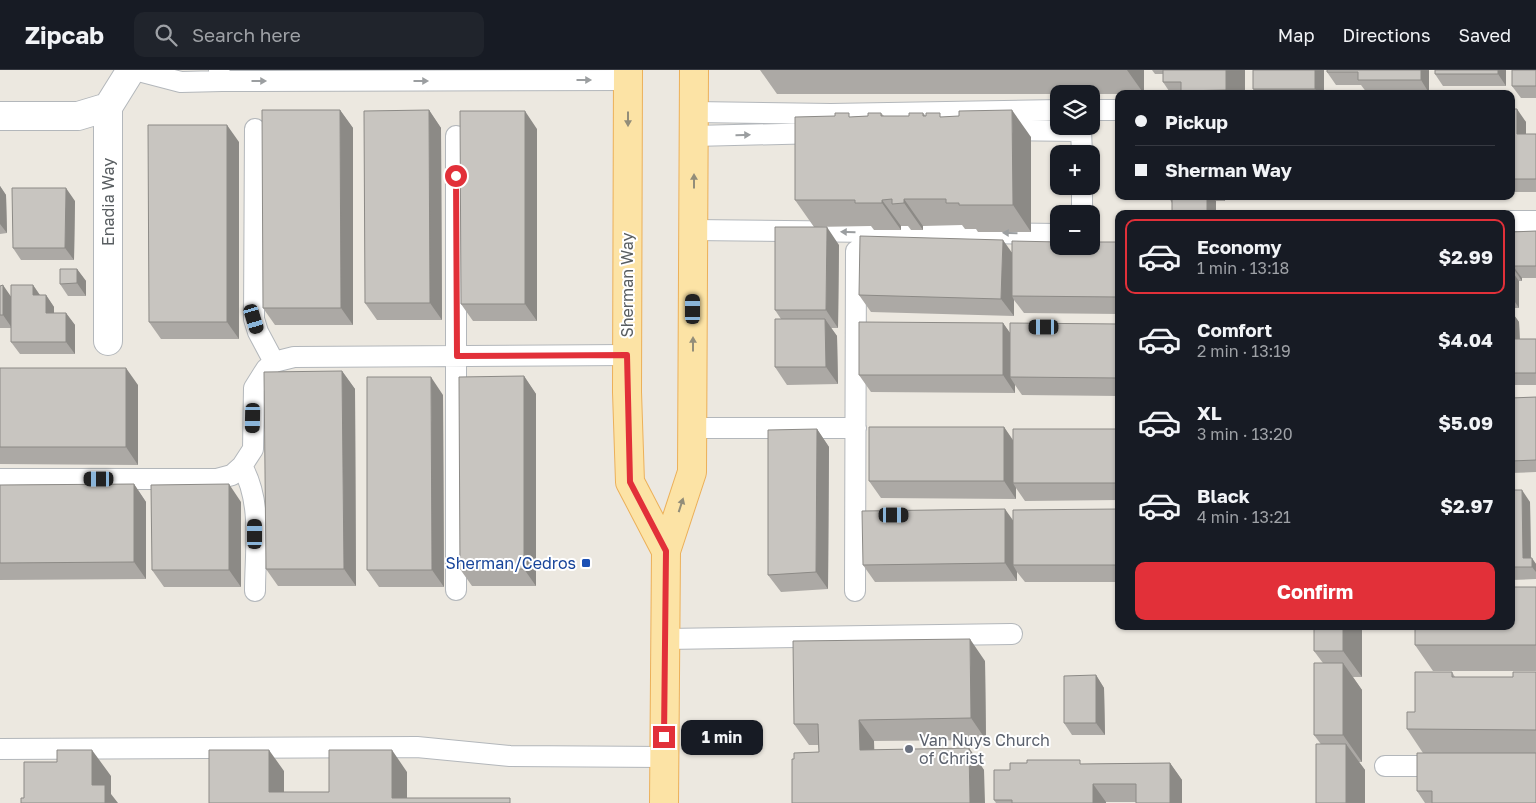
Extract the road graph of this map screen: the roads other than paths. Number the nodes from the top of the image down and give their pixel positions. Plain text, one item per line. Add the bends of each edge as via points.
1 (131, 70) edge
2 (135, 70) edge
3 (694, 70) edge
4 (628, 75) edge
5 (220, 76) edge
6 (108, 107) junction
7 (1050, 110) edge
8 (1100, 110) edge
9 (1115, 110) edge
10 (0, 116) edge
11 (694, 124) junction
12 (255, 129) dead end
13 (456, 136) dead end
14 (1082, 145) edge
15 (1515, 221) edge
16 (1536, 221) edge
17 (694, 230) junction
18 (1050, 234) edge
19 (856, 251) dead end
20 (108, 341) dead end
21 (627, 355) junction
22 (457, 356) junction
23 (274, 362) junction
24 (692, 428) junction
25 (856, 428) junction
26 (242, 466) junction
27 (0, 479) edge
28 (666, 551) junction
29 (456, 590) dead end
30 (255, 591) dead end
31 (855, 591) dead end
32 (1012, 634) dead end
33 (666, 639) junction
34 (0, 749) edge
35 (664, 756) junction
36 (1385, 766) dead end
37 (1460, 766) edge
38 (664, 803) edge

1 - 6 street
2 - 5 lane via 181,82
3 - 11 main road, Sherman Way
5 -> 4 lane
4 -> 21 main road, Sherman Way
6 - 10 street via 78,116
6 - 20 street, Enadia Way
7 - 11 lane via 831,114
8 - 9 lane
11 -> 14 lane via 1082,131
17 -> 11 main road, Sherman Way
12 - 23 lane via 254,319
13 - 22 lane
15 - 16 lane
18 -> 17 lane
24 -> 17 main road, Sherman Way
19 - 25 lane via 867,326
21 - 22 lane
21 - 28 main road, Sherman Way via 630,482
22 - 23 lane via 294,357
22 - 29 lane
23 - 26 lane via 254,388 253,449
24 - 25 lane
28 -> 24 main road, Sherman Way via 692,472
25 - 31 lane via 866,515
26 - 27 lane via 232,474 217,478
26 - 30 lane via 255,496
28 - 33 main road, Sherman Way
32 - 33 lane
33 - 35 main road, Sherman Way
34 - 35 lane via 417,747 510,756
35 - 38 main road, Sherman Way
36 - 37 lane

